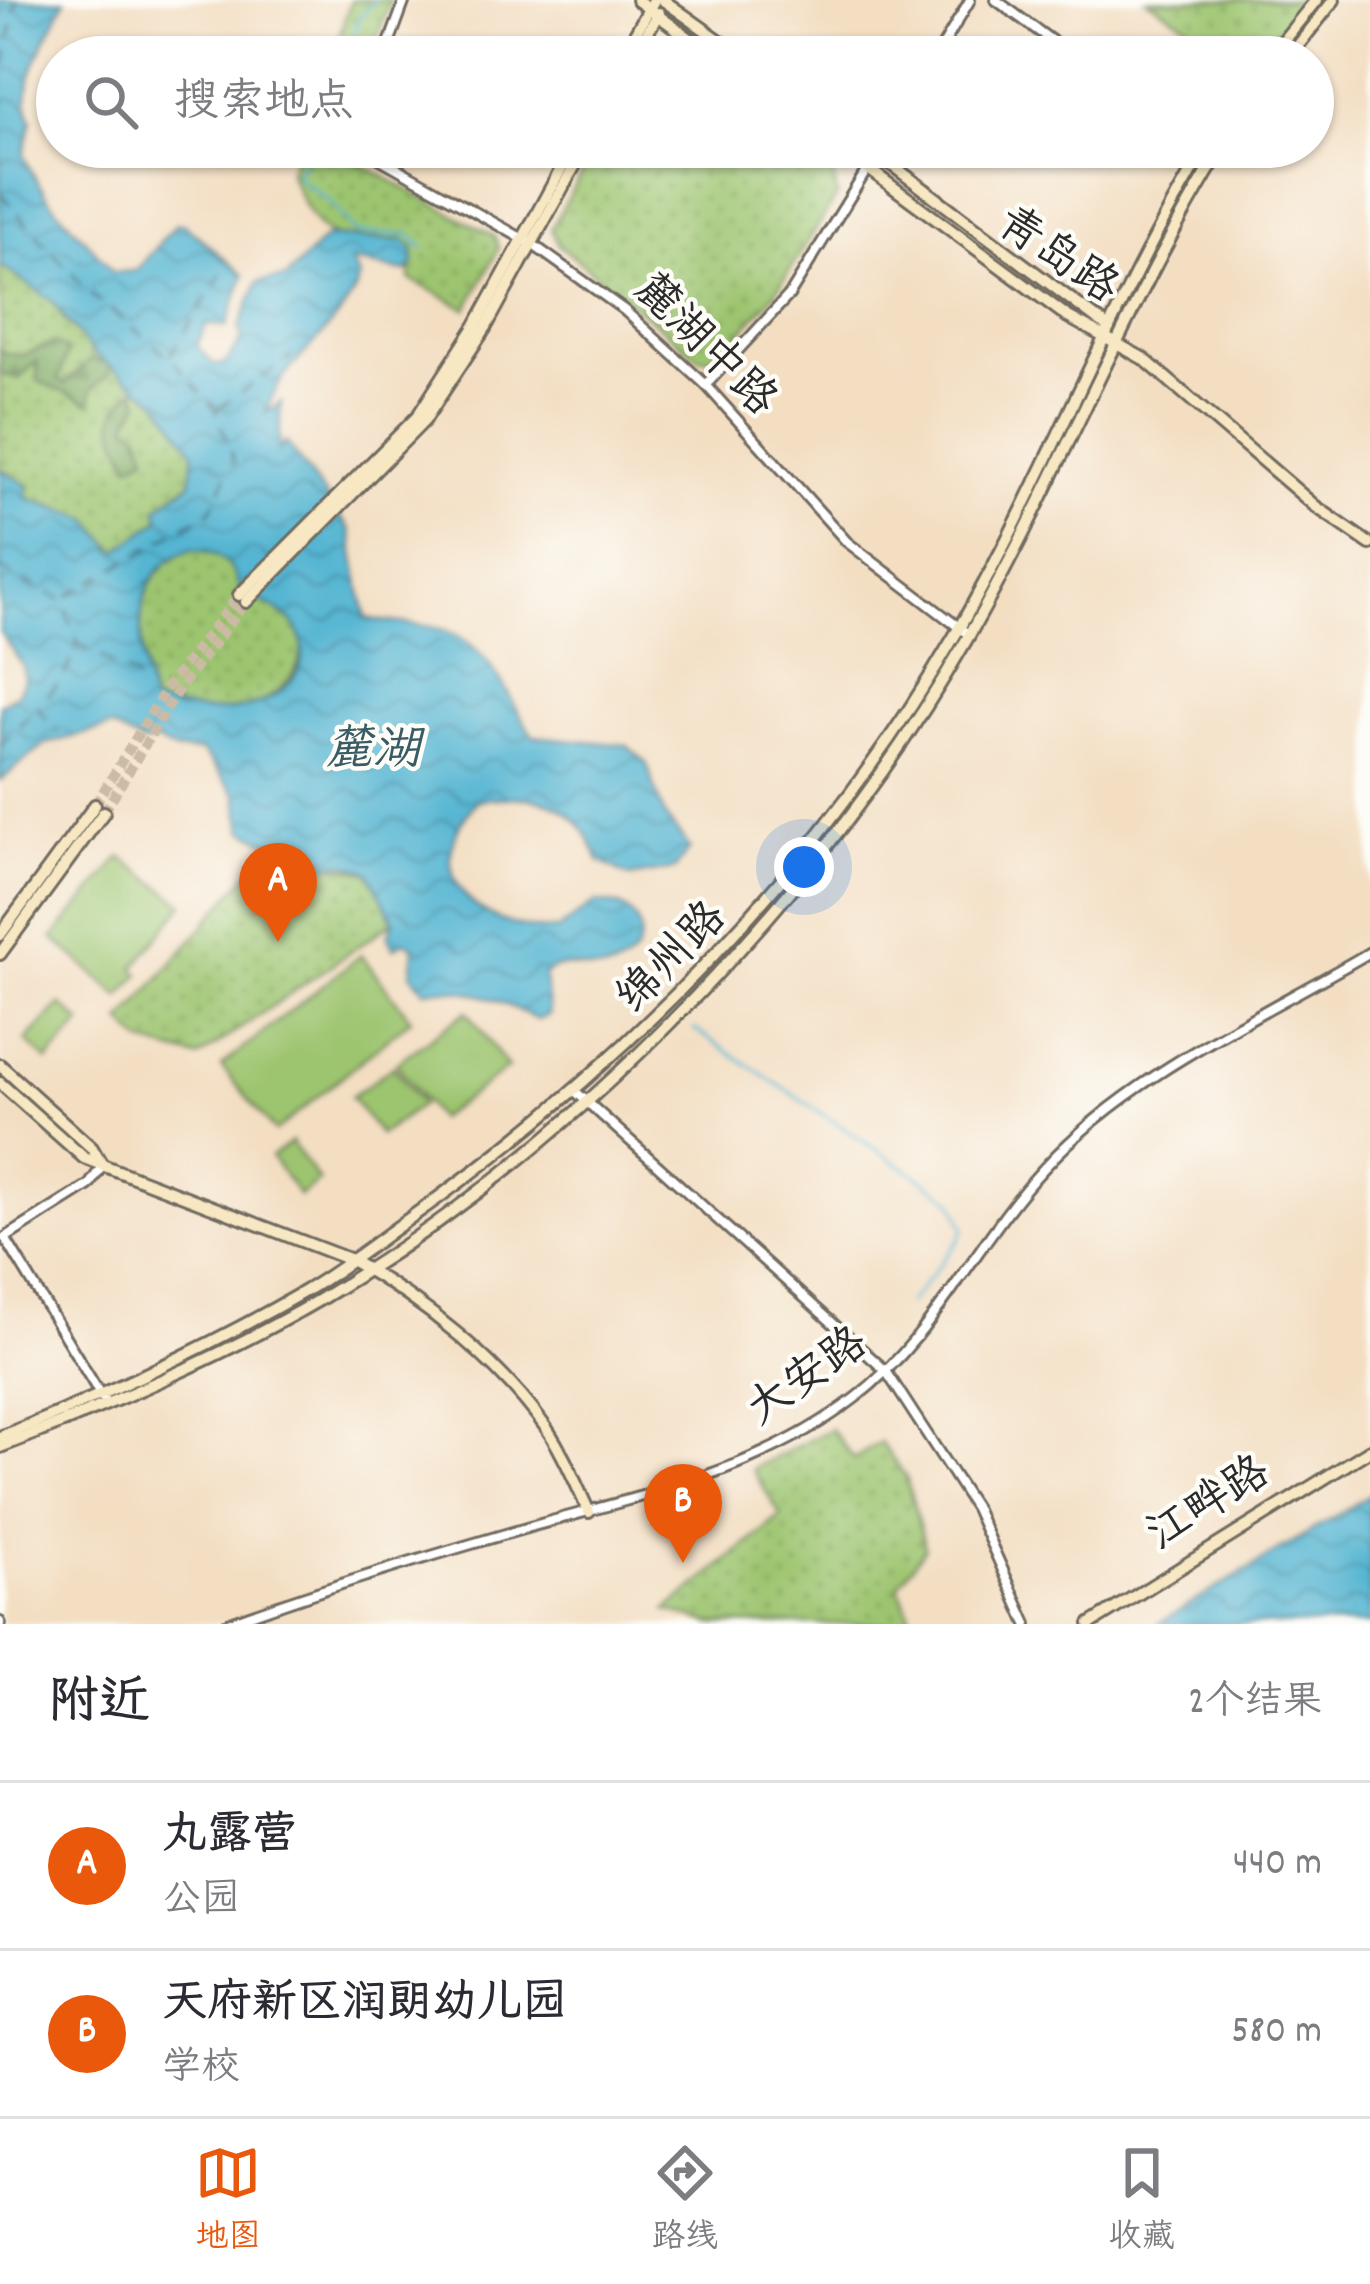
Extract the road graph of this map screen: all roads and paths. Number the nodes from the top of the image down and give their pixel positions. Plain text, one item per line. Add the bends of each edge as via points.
1 (405, 0) edge
2 (637, 0) edge
3 (970, 0) edge
4 (995, 0) edge
5 (1316, 0) edge
6 (1334, 0) edge
7 (660, 4) edge
8 (392, 36) edge
9 (637, 36) edge
10 (644, 36) edge
11 (693, 36) edge
12 (710, 36) edge
13 (949, 36) edge
14 (1046, 36) edge
15 (1287, 36) edge
16 (1306, 36) edge
17 (395, 168) edge
18 (563, 168) edge
19 (572, 168) edge
20 (900, 168) edge
21 (1194, 168) edge
22 (1212, 168) edge
23 (868, 169) joint
24 (527, 242) junction
25 (1105, 331) junction
26 (1117, 341) junction
27 (706, 385) junction
28 (1370, 544) edge
29 (243, 598) tunnel mouth
30 (964, 632) junction
31 (0, 935) edge
32 (1370, 952) edge
33 (0, 954) edge
34 (0, 1065) edge
35 (0, 1083) edge
36 (575, 1091) junction
37 (586, 1101) junction
38 (103, 1166) junction
39 (351, 1260) junction
40 (367, 1269) junction
41 (886, 1371) junction
42 (104, 1399) junction
43 (0, 1437) edge
44 (0, 1448) edge
45 (1370, 1450) edge
46 (589, 1512) junction
47 (226, 1624) edge
48 (1027, 1624) edge
49 (1090, 1624) edge

1 - 8 street
2 - 7 main road
3 - 13 street
4 - 14 street
5 - 15 main road
6 - 16 main road
7 - 9 main road
7 - 10 main road
7 - 11 main road
7 - 12 main road
17 - 24 street, 麓湖中路
18 - 24 main road
19 - 24 main road
20 - 25 main road, 青岛路
21 - 25 main road, 绵州路
22 - 26 main road, 绵州路
23 - 25 main road, 青岛路
23 - 27 street via 780,306
24 - 27 street, 麓湖中路 via 624,310
24 - 29 main road via 417,417
25 - 26 main road, 青岛路
25 - 30 main road, 绵州路
26 - 28 main road, 青岛路
26 - 30 main road, 绵州路
27 - 30 street, 麓湖中路 via 847,542
30 - 36 main road, 绵州路 via 758,904
30 - 37 main road, 绵州路 via 909,732 824,847 692,997
31 - 33 main road via 100,809
32 - 41 street, 大安路 via 1083,1131 1044,1167
34 - 38 main road
35 - 38 main road via 83,1158
36 - 37 street
36 - 39 main road, 绵州路
37 - 40 main road, 绵州路
37 - 41 street
38 - 39 main road
38 - 42 street via 88,1185 5,1238
39 - 40 main road
39 - 42 main road, 绵州路
40 - 42 main road, 绵州路 via 315,1302
40 - 46 main road via 517,1393 547,1429
41 - 46 street, 大安路 via 778,1445 682,1486
41 - 48 street via 975,1508
42 - 43 main road, 绵州路
42 - 44 main road, 绵州路
45 - 49 main road, 江畔路
46 - 47 street, 大安路 via 344,1580

